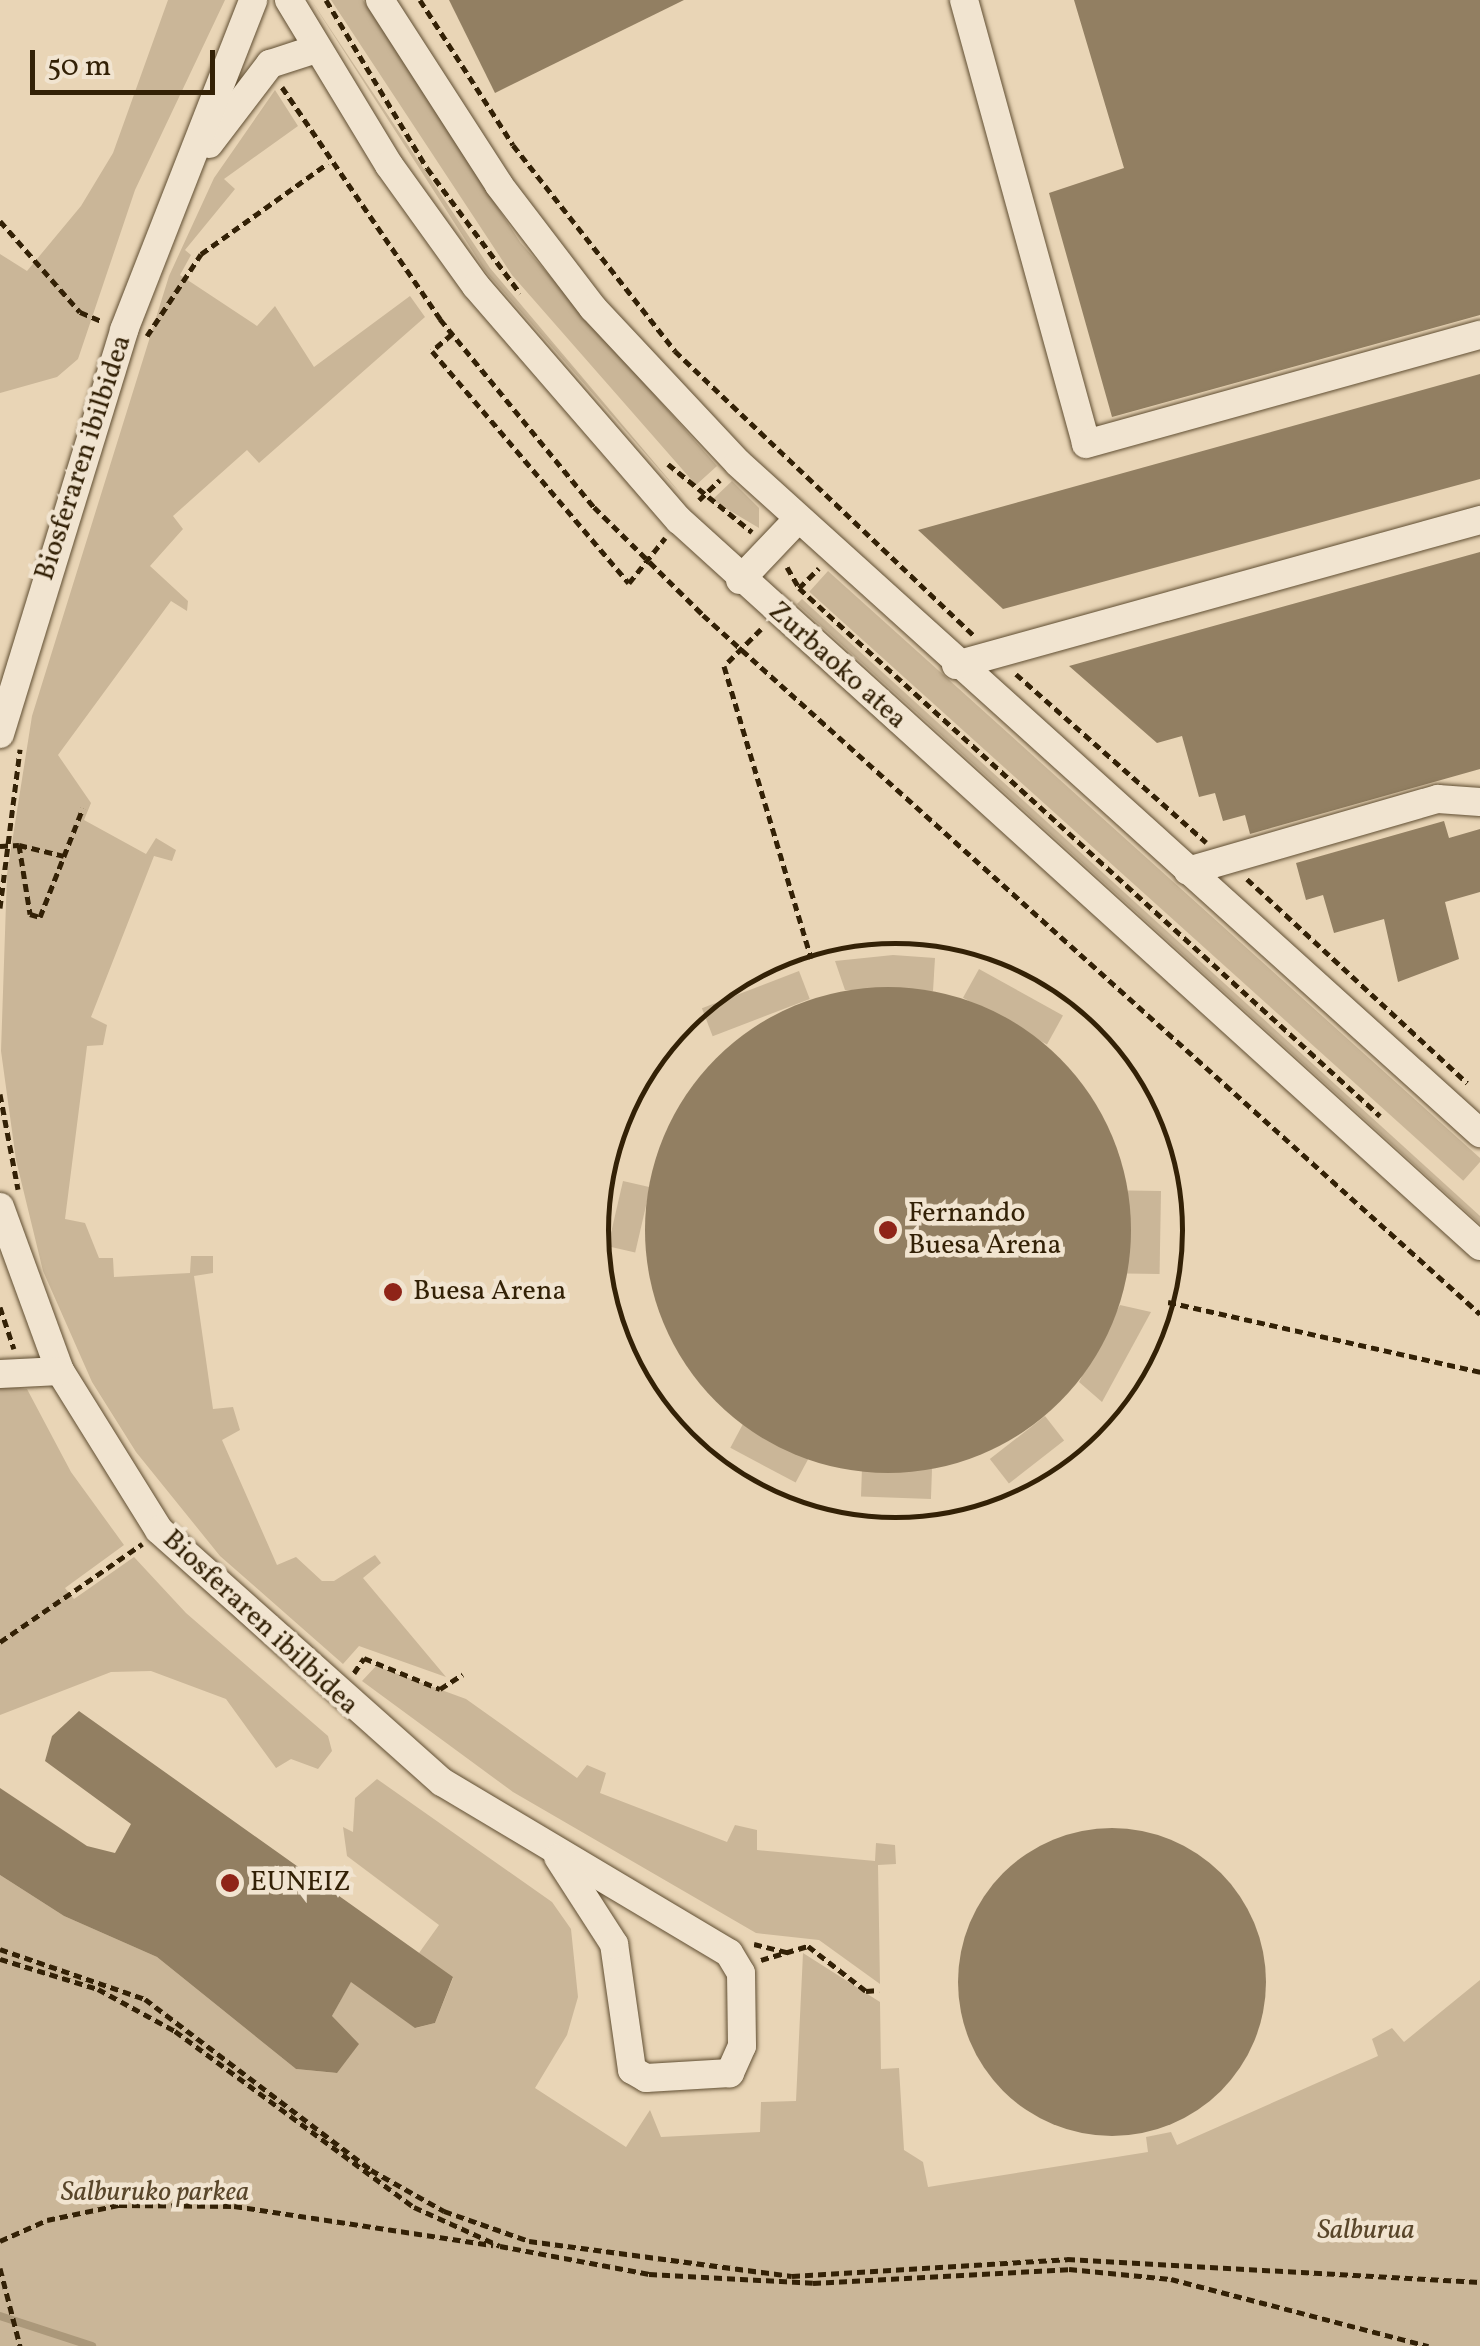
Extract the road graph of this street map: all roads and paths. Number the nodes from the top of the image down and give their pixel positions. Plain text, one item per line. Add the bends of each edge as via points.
1 (253, 0) edge
2 (289, 0) edge
3 (326, 0) edge
4 (380, 0) edge
5 (420, 0) edge
6 (964, 0) edge
7 (316, 49) junction
8 (270, 87) dead end
9 (180, 186) junction
10 (156, 300) dead end
11 (532, 308) dead end
12 (452, 334) junction
13 (1480, 336) edge
14 (140, 350) dead end
15 (660, 456) dead end
16 (738, 463) junction
17 (701, 498) junction
18 (679, 520) junction
19 (798, 520) junction
20 (1480, 520) edge
21 (773, 545) junction
22 (832, 554) junction
23 (648, 561) junction
24 (740, 580) junction
25 (799, 588) junction
26 (778, 611) junction
27 (743, 647) junction
28 (994, 655) junction
29 (956, 665) junction
30 (11, 736) edge
31 (1480, 802) edge
32 (83, 808) dead end
33 (19, 845) junction
34 (2, 846) edge
35 (64, 856) junction
36 (1227, 861) junction
37 (1188, 871) junction
38 (0, 908) edge
39 (811, 958) junction
40 (0, 1094) edge
41 (1480, 1095) edge
42 (1393, 1129) dead end
43 (1480, 1132) edge
44 (12, 1208) edge
45 (1480, 1246) edge
46 (1168, 1302) junction
47 (0, 1307) edge
48 (1480, 1314) edge
49 (1, 1356) edge
50 (60, 1372) junction
51 (1480, 1372) edge
52 (0, 1374) edge
53 (158, 1530) junction
54 (0, 1642) edge
55 (464, 1674) dead end
56 (356, 1687) dead end
57 (558, 1857) junction
58 (0, 1948) edge
59 (740, 1950) junction
60 (791, 1953) junction
61 (0, 1959) edge
62 (879, 1990) dead end
63 (521, 2239) junction
64 (0, 2242) edge
65 (500, 2246) junction
66 (0, 2268) edge
67 (1480, 2282) edge
68 (19, 2342) edge
69 (1428, 2346) edge

1 - 9 street, Biosferaren ibilbidea
2 - 7 street, Zurbaoko atea
3 - 11 path via 427,168
4 - 16 street via 489,170 582,293
5 - 28 path via 512,145 675,351 814,492
6 - 13 street via 1086,444
7 - 9 street, Biosferaren ibilbidea via 270,64
7 - 18 street, Zurbaoko atea via 476,286
8 - 12 path via 278,80 328,163
9 - 30 street, Biosferaren ibilbidea via 124,330
10 - 14 path
12 - 23 path
12 - 23 path via 432,352 560,507 629,583
15 - 17 path
16 - 17 path
16 - 19 street
17 - 18 path
17 - 21 path
18 - 23 path
18 - 24 street, Zurbaoko atea
19 - 21 street
19 - 22 street
20 - 28 street
21 - 24 street
21 - 25 path
22 - 25 path
22 - 29 street
23 - 27 path
24 - 26 street, Zurbaoko atea
25 - 26 path
25 - 42 path
26 - 27 path
26 - 45 street, Zurbaoko atea
27 - 39 path via 724,666
27 - 48 path
28 - 29 street
28 - 36 path
29 - 37 street
30 - 34 path
31 - 36 street via 1438,799
32 - 35 path
33 - 34 path
33 - 35 path
33 - 35 path via 30,914 40,917
34 - 38 path
36 - 37 street
36 - 41 path
37 - 43 street
39 - 46 path via 928,942 986,952 1096,1014 1139,1067 1178,1188 1180,1249
39 - 46 path via 757,980 680,1041 636,1106 616,1161 608,1220 612,1278 629,1335 690,1438 770,1493 838,1516 905,1521 970,1509 1075,1454 1118,1408
40 - 44 path
44 - 50 street, Biosferaren ibilbidea
46 - 51 path
47 - 49 path via 16,1348
50 - 52 street
50 - 53 street, Biosferaren ibilbidea
53 - 54 path
53 - 57 street, Biosferaren ibilbidea via 382,1735
55 - 56 path via 440,1689 364,1658 348,1680
57 - 59 street, Biosferaren ibilbidea
57 - 59 street, Biosferaren ibilbidea via 614,1944 625,1982 626,2054 646,2078 717,2076 739,2061
58 - 63 path via 145,1999 371,2170 444,2211
59 - 60 path
59 - 60 path
60 - 62 path via 808,1946 866,1991
61 - 65 path via 98,1989 176,2031 414,2207
63 - 65 path
63 - 67 path via 792,2276 1083,2259
64 - 65 path via 46,2220 157,2205 234,2206
65 - 69 path via 650,2274 813,2283 1069,2269 1171,2279
66 - 68 path

